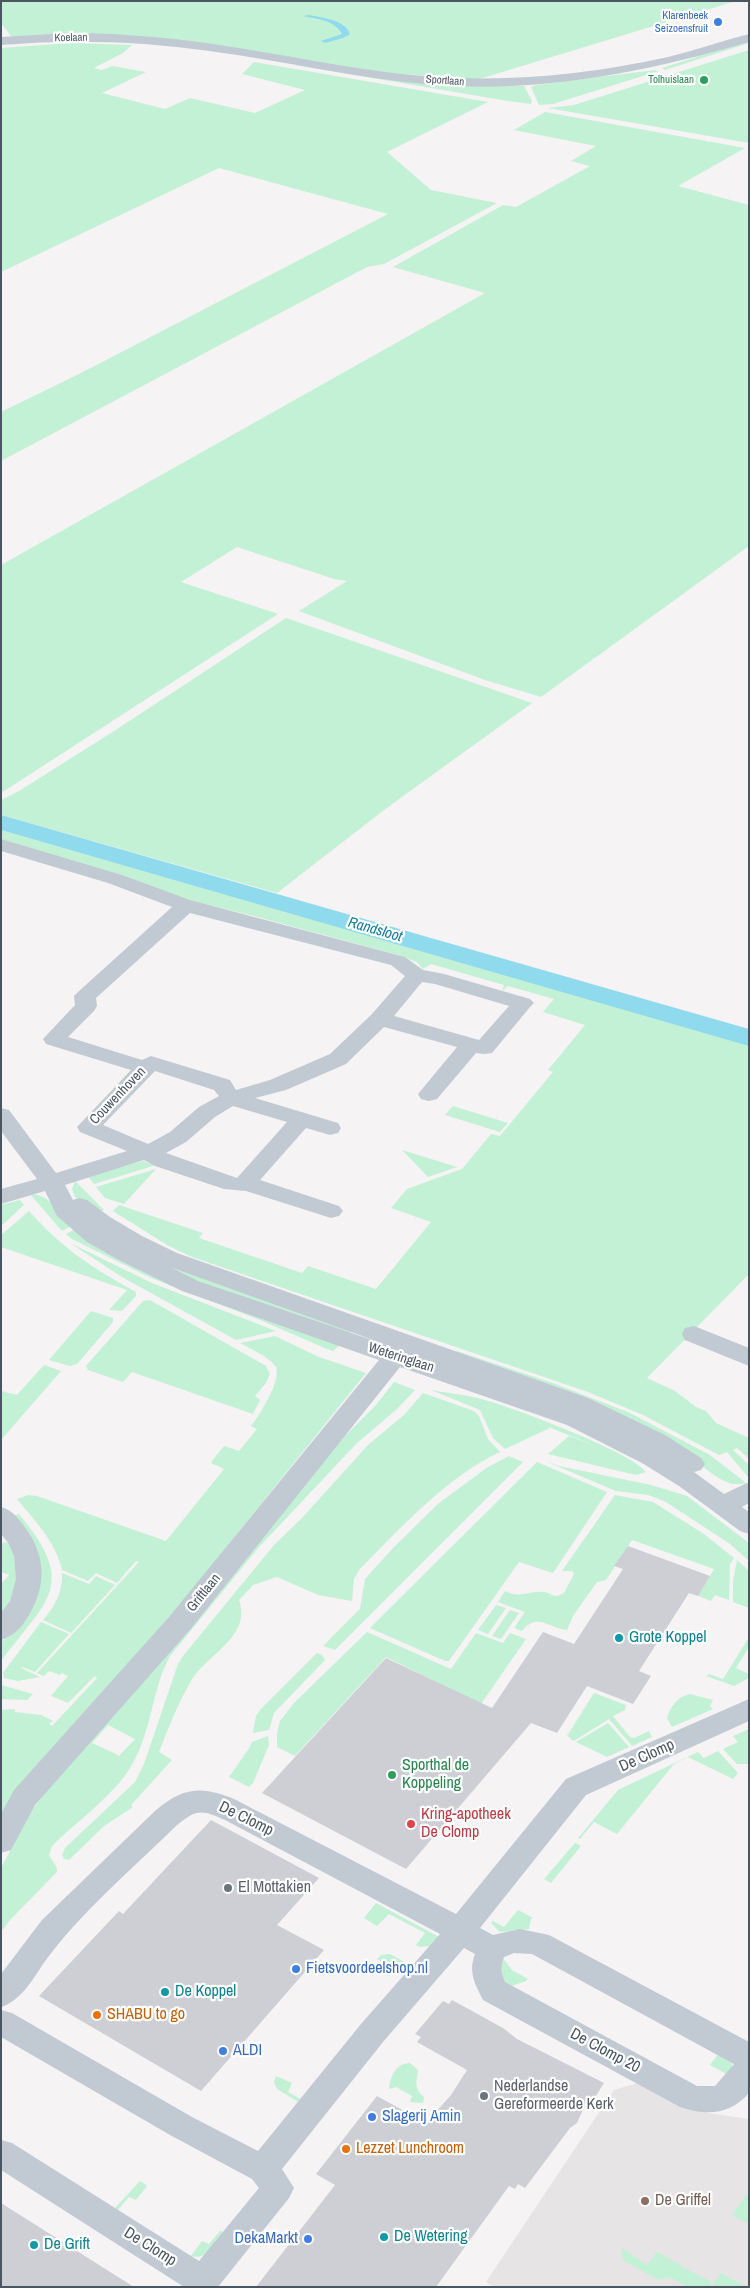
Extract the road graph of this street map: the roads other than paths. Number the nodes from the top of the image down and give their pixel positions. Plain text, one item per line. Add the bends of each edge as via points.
1 (749, 38) edge
2 (140, 39) joint
3 (1, 41) edge
4 (1, 845) edge
5 (184, 907) junction
6 (417, 975) junction
7 (380, 1019) junction
8 (471, 1045) junction
9 (146, 1068) junction
10 (429, 1094) dead end
11 (231, 1098) junction
12 (1, 1116) edge
13 (301, 1120) junction
14 (330, 1128) dead end
15 (146, 1152) junction
16 (246, 1183) junction
17 (55, 1188) junction
18 (1, 1197) edge
19 (331, 1211) dead end
20 (694, 1334) dead end
21 (401, 1349) junction
22 (749, 1358) edge
23 (740, 1500) edge
24 (1, 1516) edge
25 (749, 1525) edge
26 (1, 1630) edge
27 (749, 1709) edge
28 (1, 1842) edge
29 (460, 1931) junction
30 (492, 1949) junction
31 (1, 1995) edge
32 (1, 2022) edge
33 (749, 2056) edge
34 (749, 2067) edge
35 (1, 2153) edge
36 (263, 2169) junction

1 - 2 street, Sportlaan via 620,72 556,81 502,83 398,77
2 - 3 street, Koelaan via 90,37
4 - 5 street via 117,880
5 - 6 street via 398,961
5 - 9 street via 85,996 86,1006 54,1039
6 - 7 street
6 - 8 street via 523,1003 484,1048
7 - 8 street
7 - 11 street via 338,1059 278,1085
8 - 10 street
9 - 11 street, Couwenhoven via 151,1063 222,1085
9 - 15 street, Couwenhoven via 88,1127
11 - 13 street, Couwenhoven
11 - 15 street via 207,1112 170,1142
12 - 17 street, Weteringlaan
13 - 14 street, Couwenhoven
13 - 16 street
15 - 16 street, Couwenhoven via 163,1161 232,1184
15 - 17 street
16 - 19 street, Couwenhoven
17 - 18 street
17 - 21 street, Weteringlaan via 65,1211 95,1237 159,1272 261,1312
20 - 22 street
21 - 23 street, Weteringlaan via 561,1397 622,1424 656,1441
21 - 28 street, Griftlaan via 179,1624 24,1798
23 - 25 street, Weteringlaan
24 - 26 street via 21,1541 31,1569 30,1584 20,1609
27 - 29 street, De Clomp via 576,1788
29 - 30 street, De Clomp
29 - 31 street, De Clomp via 235,1812 218,1804 196,1800 181,1804 53,1928
29 - 36 street, De Clomp via 372,2033
30 - 33 street via 499,1944 520,1940 538,1943
30 - 34 street, De Clomp 20 via 485,1964 494,1991 692,2098 704,2102 719,2100 729,2094
32 - 36 street, De Clomp via 181,2126
35 - 36 street, De Clomp via 203,2281 278,2188

